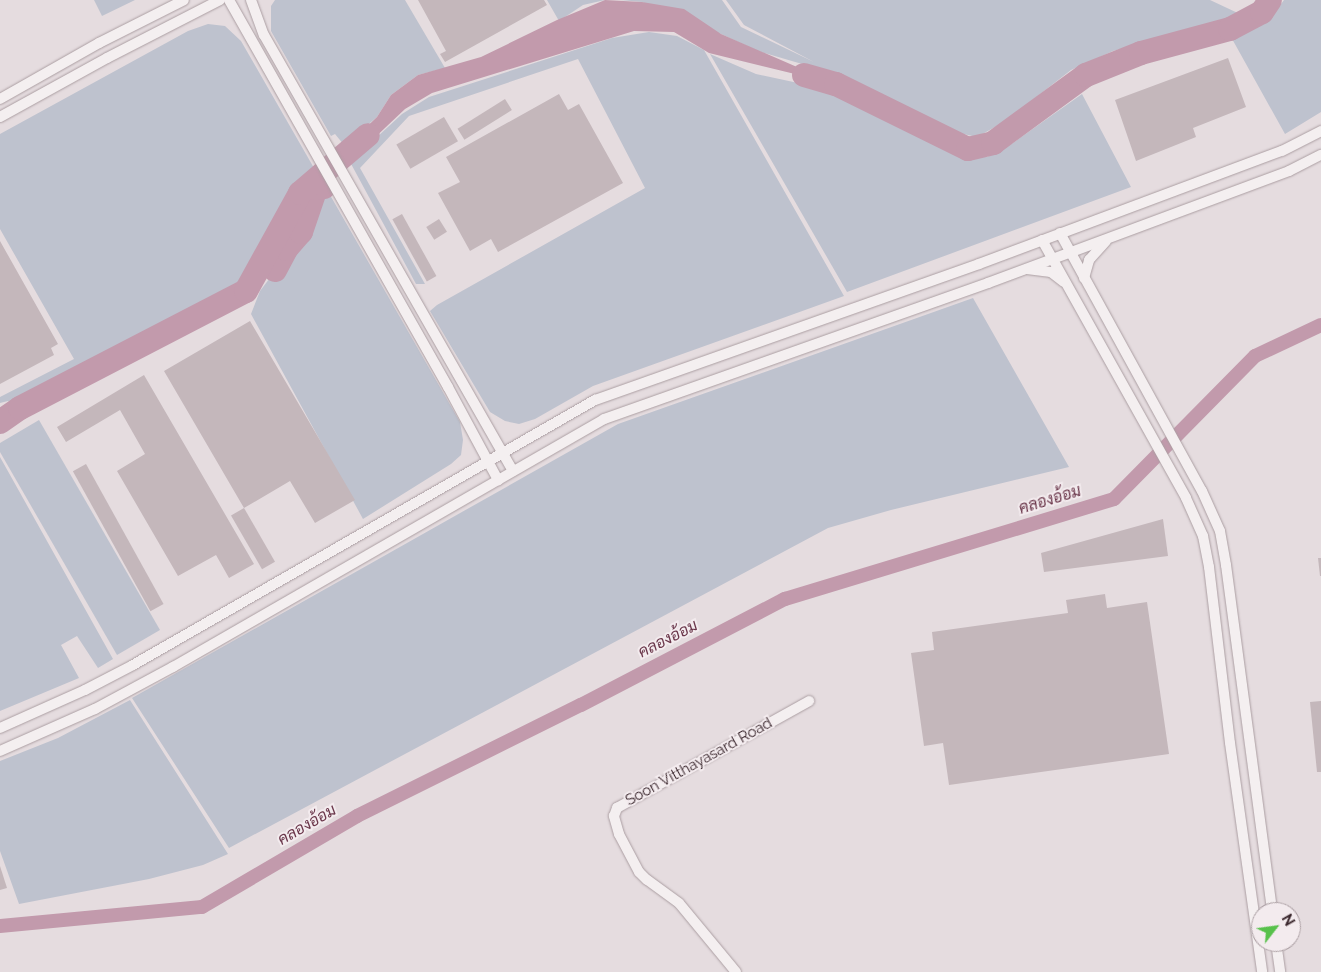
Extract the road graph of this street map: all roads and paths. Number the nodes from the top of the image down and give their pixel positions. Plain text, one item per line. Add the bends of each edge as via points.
1 (184, 0) edge
2 (220, 0) edge
3 (229, 0) edge
4 (251, 0) edge
5 (0, 99) edge
6 (0, 116) edge
7 (1321, 131) edge
8 (1321, 155) edge
9 (1060, 233) junction
10 (1111, 237) junction
11 (1042, 240) junction
12 (1070, 252) junction
13 (1053, 258) junction
14 (1024, 268) junction
15 (1084, 278) junction
16 (1069, 286) junction
17 (502, 453) junction
18 (487, 461) junction
19 (514, 471) junction
20 (498, 480) junction
21 (809, 701) dead end
22 (0, 728) edge
23 (0, 751) edge
24 (1271, 902) edge
25 (1277, 952) edge
26 (736, 972) edge
27 (1262, 972) edge
28 (1280, 972) edge

1 - 5 street
2 - 6 street
3 - 18 street
4 - 17 street via 264,36
7 - 9 street via 1282,151
8 - 10 street via 1289,171
9 - 11 street
9 - 12 street
10 - 12 street
10 - 15 street via 1089,260
11 - 13 street
11 - 17 street via 595,400
12 - 13 street
12 - 15 street
13 - 14 street
13 - 16 street
14 - 16 street via 1052,272
14 - 19 street via 604,419
15 - 24 street via 1197,482 1220,531
16 - 27 street via 1186,498 1203,536
17 - 18 street
17 - 19 street
18 - 20 street
18 - 22 street via 294,575 148,656 85,690
19 - 20 street
20 - 23 street via 111,701
21 - 26 street, Soon Vitthayasard Road via 617,808 614,816 618,834 639,872 679,903
25 - 28 street

